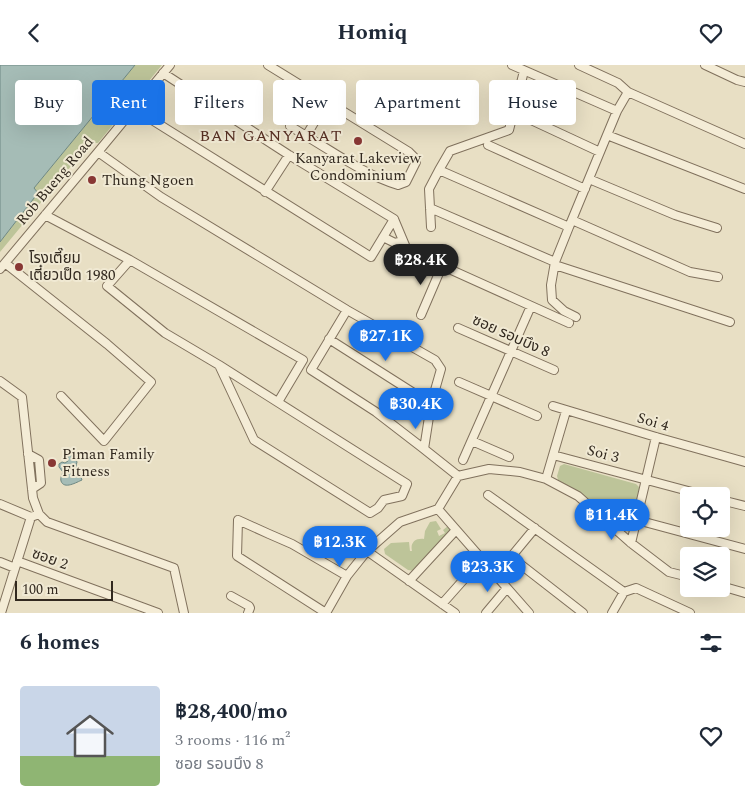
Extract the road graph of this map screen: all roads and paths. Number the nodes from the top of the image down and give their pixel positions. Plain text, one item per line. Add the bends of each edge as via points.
1 (170, 65) edge
2 (268, 65) edge
3 (512, 65) edge
4 (579, 65) edge
5 (705, 65) edge
6 (524, 71) junction
7 (163, 73) junction
8 (157, 80) edge
9 (293, 80) edge
10 (522, 80) edge
11 (745, 81) edge
12 (628, 92) junction
13 (617, 111) junction
14 (346, 113) edge
15 (119, 125) edge
16 (160, 125) edge
17 (291, 125) edge
18 (313, 125) edge
19 (510, 125) edge
20 (542, 125) edge
21 (607, 135) junction
22 (306, 136) junction
23 (745, 144) edge
24 (488, 145) dead end
25 (98, 152) junction
26 (600, 152) junction
27 (289, 155) junction
28 (439, 171) junction
29 (589, 179) junction
30 (585, 189) junction
31 (745, 189) edge
32 (265, 192) junction
33 (430, 208) junction
34 (45, 215) junction
35 (394, 219) junction
36 (571, 224) junction
37 (431, 227) dead end
38 (716, 228) dead end
39 (383, 237) junction
40 (403, 241) junction
41 (130, 260) junction
42 (555, 264) junction
43 (2, 266) edge
44 (442, 266) junction
45 (718, 277) dead end
46 (531, 306) junction
47 (347, 310) junction
48 (422, 315) dead end
49 (576, 317) dead end
50 (730, 321) dead end
51 (569, 323) dead end
52 (458, 328) dead end
53 (329, 339) junction
54 (511, 351) junction
55 (219, 365) junction
56 (554, 370) dead end
57 (0, 381) edge
58 (459, 383) dead end
59 (61, 396) dead end
60 (492, 396) junction
61 (278, 403) junction
62 (431, 404) junction
63 (553, 406) dead end
64 (566, 411) junction
65 (537, 416) dead end
66 (656, 437) junction
67 (472, 441) junction
68 (424, 449) junction
69 (553, 455) junction
70 (509, 457) dead end
71 (464, 460) dead end
72 (745, 462) edge
73 (458, 476) junction
74 (546, 479) junction
75 (646, 480) junction
76 (680, 489) edge
77 (488, 495) dead end
78 (730, 502) edge
79 (0, 504) edge
80 (745, 506) edge
81 (438, 509) junction
82 (35, 516) junction
83 (637, 520) junction
84 (535, 529) junction
85 (456, 530) junction
86 (631, 543) junction
87 (745, 549) edge
88 (367, 551) junction
89 (482, 559) junction
90 (0, 562) edge
91 (16, 565) junction
92 (680, 575) edge
93 (347, 576) junction
94 (409, 581) junction
95 (507, 589) junction
96 (730, 589) edge
97 (624, 592) junction
98 (745, 593) edge
99 (231, 596) dead end
100 (442, 604) junction
101 (4, 612) edge
102 (158, 613) edge
103 (184, 613) edge
104 (248, 613) edge
105 (455, 613) edge
106 (486, 613) edge
107 (529, 613) edge
108 (583, 613) edge
109 (612, 613) edge
110 (690, 613) edge

1 - 7 street, Rob Bueng Road
2 - 9 street
3 - 6 street
4 - 12 street via 618,83
5 - 11 street
6 - 10 street
6 - 13 street
7 - 8 street, Rob Bueng Road
7 - 27 street
12 - 13 street
12 - 23 street
13 - 21 street
14 - 22 street via 412,154 416,161 406,182 398,185 386,182
15 - 25 street, Rob Bueng Road
16 - 32 street
17 - 22 street
18 - 22 street
19 - 28 street via 509,130 450,151
20 - 26 street
21 - 26 street
21 - 31 street
24 - 30 street
25 - 34 street, Rob Bueng Road
25 - 47 street via 161,197
26 - 29 street
27 - 32 street
27 - 35 street
28 - 33 street via 429,189
28 - 36 street
29 - 30 street
29 - 38 street via 675,215
30 - 36 street
32 - 39 street via 371,257
33 - 37 street
33 - 42 street
34 - 41 street
34 - 43 street, Rob Bueng Road
35 - 39 street
35 - 40 street
36 - 42 street
36 - 45 street via 690,272
39 - 40 street via 395,243
40 - 44 street via 407,250
41 - 55 street via 107,286 165,333
41 - 61 street via 303,359
42 - 49 street via 552,300
42 - 50 street
43 - 59 street via 107,344 151,382 104,441
44 - 46 street
44 - 48 street
46 - 51 street
46 - 54 street
47 - 53 street
47 - 62 street via 435,360 441,369
52 - 54 street, ซอย รอบบึง 8
53 - 62 street
53 - 68 street via 311,369
54 - 56 street, ซอย รอบบึง 8
54 - 60 street
55 - 61 street
55 - 61 street via 254,440 370,513 384,499 402,495 407,483
57 - 82 street via 22,397
58 - 60 street
60 - 65 street
60 - 67 street
62 - 68 street
63 - 64 street, Soi 4
64 - 66 street, Soi 4
64 - 69 street
66 - 72 street, Soi 4
66 - 75 street
67 - 70 street
67 - 71 street
68 - 73 street
69 - 74 street
69 - 75 street, Soi 3
73 - 74 street via 489,469
73 - 81 street
74 - 86 street via 578,496
75 - 76 street, Soi 3
75 - 83 street
77 - 84 street
78 - 80 street
79 - 82 street
81 - 85 street
81 - 88 street via 400,522
82 - 91 street
82 - 103 street via 174,569
83 - 86 street
83 - 87 street
84 - 97 street
84 - 108 street via 511,557
85 - 89 street
85 - 94 street
86 - 92 street via 669,572
88 - 93 street
88 - 94 street
89 - 95 street
89 - 100 street
90 - 91 street, ซอย 2
91 - 101 street
91 - 102 street, ซอย 2
93 - 93 street via 292,544 238,520 238,556 326,613
94 - 100 street
95 - 106 street
95 - 107 street
96 - 98 street
97 - 109 street
97 - 110 street via 636,588
99 - 104 street via 249,606
100 - 105 street

